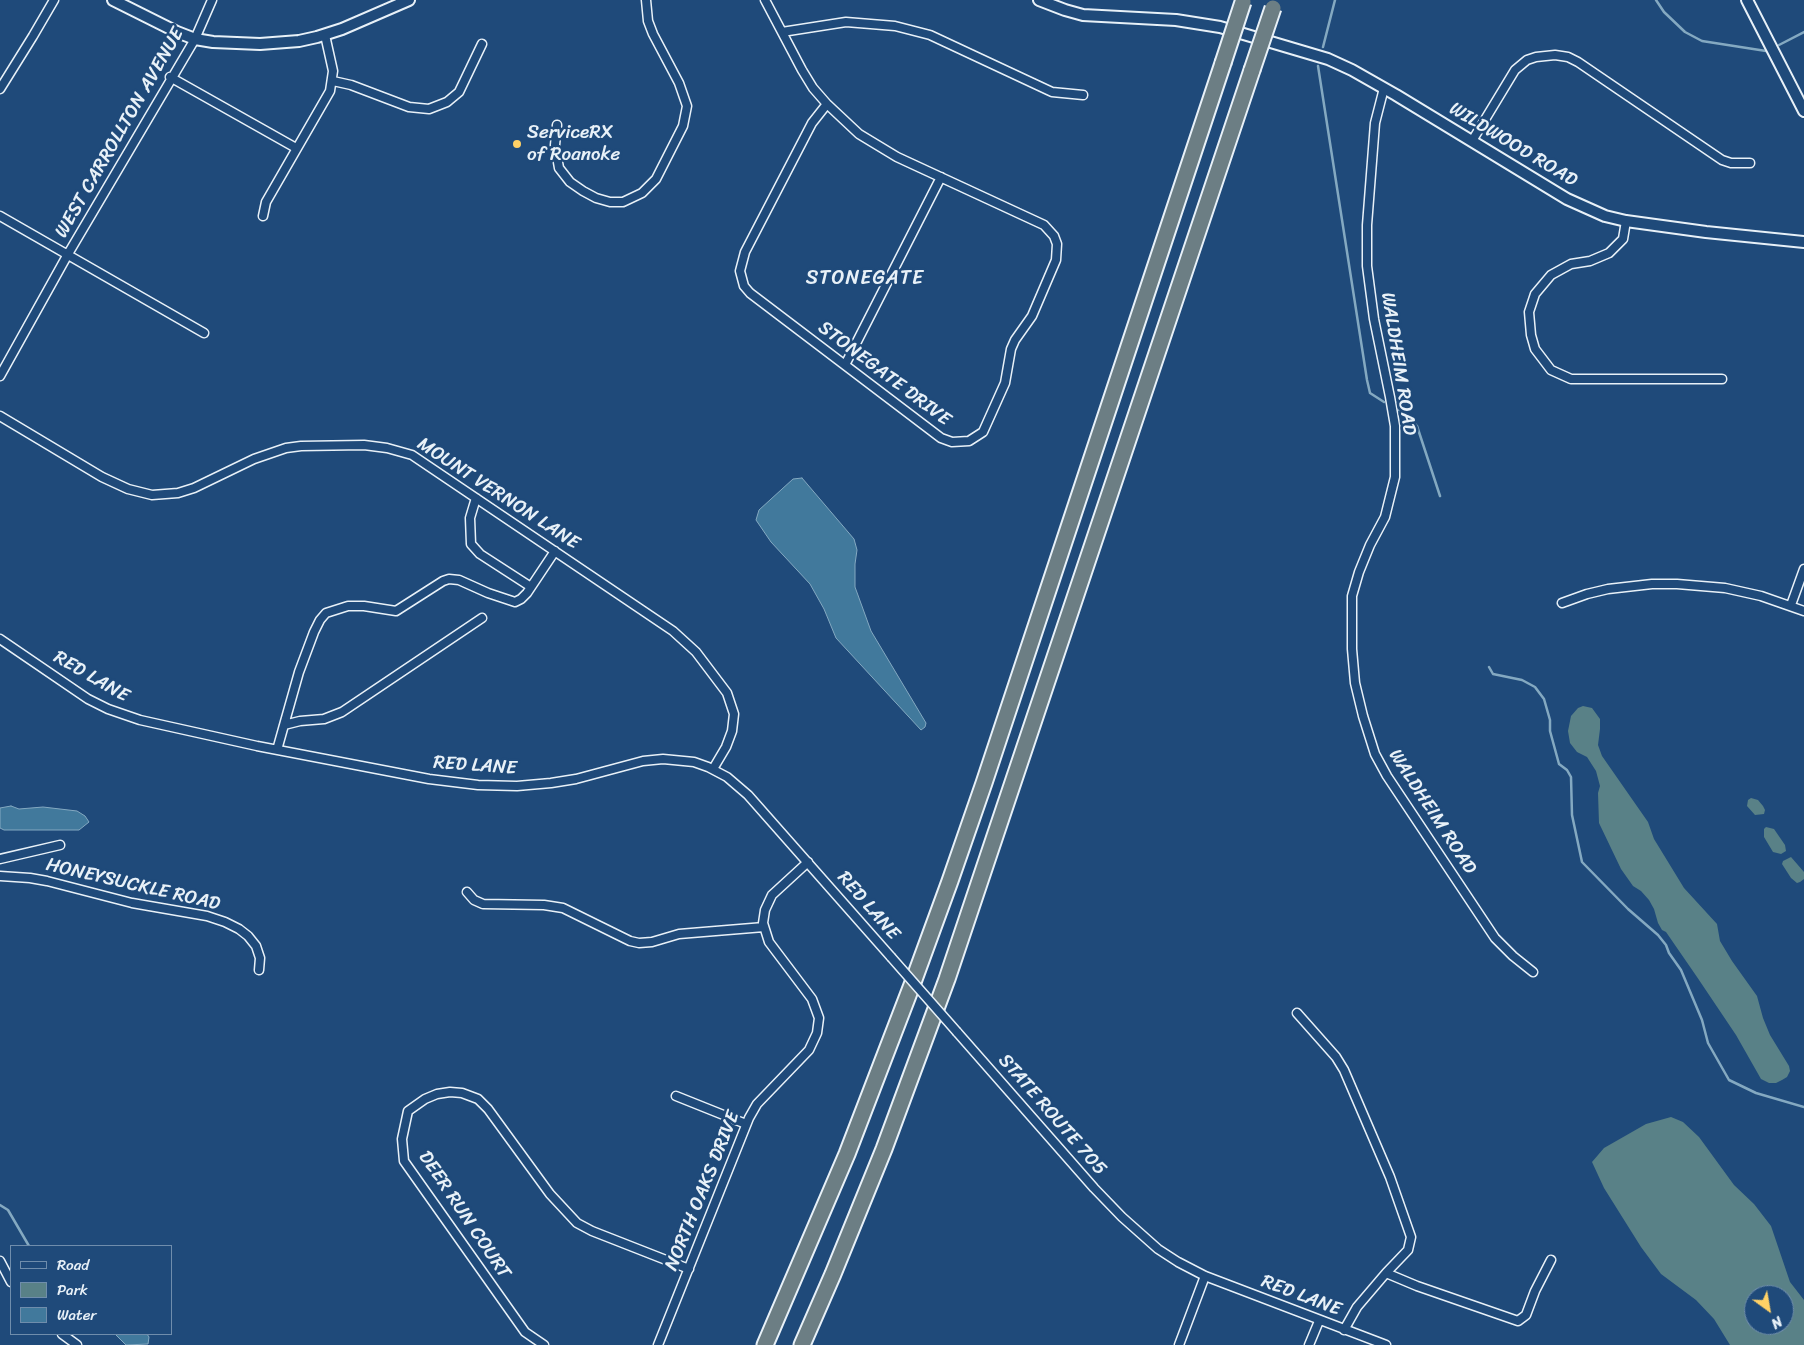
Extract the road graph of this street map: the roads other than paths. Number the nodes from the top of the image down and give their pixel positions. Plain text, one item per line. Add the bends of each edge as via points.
1 (54, 0) edge
2 (113, 0) edge
3 (212, 0) edge
4 (646, 0) edge
5 (765, 0) edge
6 (1039, 0) edge
7 (1747, 0) edge
8 (404, 1) edge
9 (1243, 1) edge
10 (1274, 4) edge
11 (782, 32) junction
12 (325, 35) junction
13 (195, 38) junction
14 (482, 44) dead end
15 (170, 77) junction
16 (333, 81) junction
17 (1384, 88) junction
18 (0, 89) edge
19 (1083, 95) dead end
20 (826, 104) junction
21 (1804, 110) edge
22 (557, 125) dead end
23 (1472, 141) junction
24 (296, 148) junction
25 (1750, 163) dead end
26 (941, 177) junction
27 (0, 216) edge
28 (263, 216) dead end
29 (1626, 221) junction
30 (1804, 242) edge
31 (68, 254) junction
32 (204, 333) dead end
33 (845, 365) junction
34 (0, 376) edge
35 (1722, 379) dead end
36 (0, 416) edge
37 (476, 498) junction
38 (555, 551) junction
39 (1804, 569) edge
40 (531, 587) junction
41 (1562, 604) dead end
42 (1790, 605) junction
43 (1804, 611) edge
44 (482, 618) dead end
45 (0, 639) edge
46 (284, 725) junction
47 (277, 750) junction
48 (714, 769) junction
49 (60, 845) dead end
50 (0, 859) edge
51 (808, 862) junction
52 (0, 876) edge
53 (467, 892) dead end
54 (764, 927) junction
55 (891, 957) joint
56 (259, 970) dead end
57 (1533, 972) dead end
58 (1297, 1013) dead end
59 (676, 1096) dead end
60 (746, 1124) junction
61 (1551, 1260) dead end
62 (0, 1261) edge
63 (689, 1269) junction
64 (1386, 1273) junction
65 (1205, 1276) junction
66 (10, 1280) edge
67 (1320, 1321) junction
68 (1344, 1330) junction
69 (63, 1335) edge
70 (77, 1345) edge
71 (544, 1345) edge
72 (658, 1345) edge
73 (765, 1345) edge
74 (802, 1345) edge
75 (1179, 1345) edge
76 (1309, 1345) edge
77 (1386, 1345) edge

1 - 18 street
2 - 13 street
3 - 13 street, WEST CARROLLTON AVENUE
4 - 22 street via 653,34 679,83 687,106 684,126 656,179 642,193 623,202 610,202 583,191 559,168 555,145
5 - 11 street, STONEGATE DRIVE
6 - 17 street, WILDWOOD ROAD via 1083,15 1176,20 1220,27 1328,59
7 - 21 street
8 - 12 street
9 - 73 highway, bridge via 950,881 857,1128
10 - 74 highway, bridge via 944,987 884,1149
11 - 19 street via 846,22 895,26 930,35 1052,92
11 - 20 street, STONEGATE DRIVE via 802,70
12 - 13 street via 260,44
12 - 16 street
13 - 15 street, WEST CARROLLTON AVENUE
14 - 16 street via 459,92 447,102 429,109 409,107
15 - 24 street
15 - 31 street, WEST CARROLLTON AVENUE
16 - 24 street
17 - 23 street, WILDWOOD ROAD
17 - 57 street, WALDHEIM ROAD via 1375,123 1367,266 1395,426 1395,477 1385,517 1370,545 1352,596 1356,683 1375,754 1386,776 1495,938
20 - 26 street, STONEGATE DRIVE via 877,146
20 - 33 street, STONEGATE DRIVE via 808,132 746,252 740,271 750,294
23 - 25 street via 1515,70 1527,60 1556,55 1578,62 1722,160 1731,164
23 - 29 street, WILDWOOD ROAD via 1567,199 1597,213
24 - 28 street via 266,202
26 - 33 street
26 - 33 street, STONEGATE DRIVE via 1044,226 1057,244 1056,260 1032,316 1011,349 1005,383 982,432 969,442 946,440
27 - 31 street
29 - 30 street, WILDWOOD ROAD
29 - 35 street via 1623,239 1609,253 1571,264 1551,275 1535,294 1529,312 1535,349 1552,370 1571,379
31 - 32 street
31 - 34 street, WEST CARROLLTON AVENUE
36 - 37 street, MOUNT VERNON LANE via 102,477 146,494 165,495 194,488 271,451 301,446 356,445 412,455
37 - 38 street, MOUNT VERNON LANE
37 - 40 street via 470,518 471,544 480,554
38 - 40 street
38 - 48 street, MOUNT VERNON LANE via 673,631 716,676 732,703 734,725
39 - 42 street
40 - 46 street via 521,599 512,602 449,579 396,611 364,606 332,610 320,620 314,632
41 - 42 street via 1608,589 1669,584 1725,588
42 - 43 street
44 - 46 street via 342,712 324,719
45 - 47 street, RED LANE via 88,699 119,714 172,729
46 - 47 street
47 - 48 street, RED LANE via 429,779 498,786 551,783 663,759 694,762
48 - 51 street, RED LANE via 748,795
49 - 50 street
51 - 54 street via 772,895 765,910
51 - 55 street, RED LANE
52 - 56 street, HONEYSUCKLE ROAD via 47,881 225,922 239,929 256,946
53 - 54 street via 483,904 563,908 639,943 679,934
54 - 60 street, NORTH OAKS DRIVE via 769,942 812,999 819,1018 817,1033 809,1050 758,1104
55 - 65 street, STATE ROUTE 705, bridge via 1122,1218 1158,1249
58 - 64 street via 1344,1070 1408,1228 1411,1237 1408,1250
59 - 60 street
60 - 63 street, NORTH OAKS DRIVE
61 - 64 street via 1526,1315 1518,1321
62 - 66 street
63 - 71 street, DEER RUN COURT via 577,1223 550,1194 478,1099 450,1092 425,1099 408,1111 402,1139 404,1161 525,1332
63 - 72 street, NORTH OAKS DRIVE
64 - 68 street via 1356,1307
65 - 67 street, RED LANE
65 - 75 street
67 - 68 street, RED LANE
67 - 76 street
68 - 77 street, RED LANE
69 - 70 street

